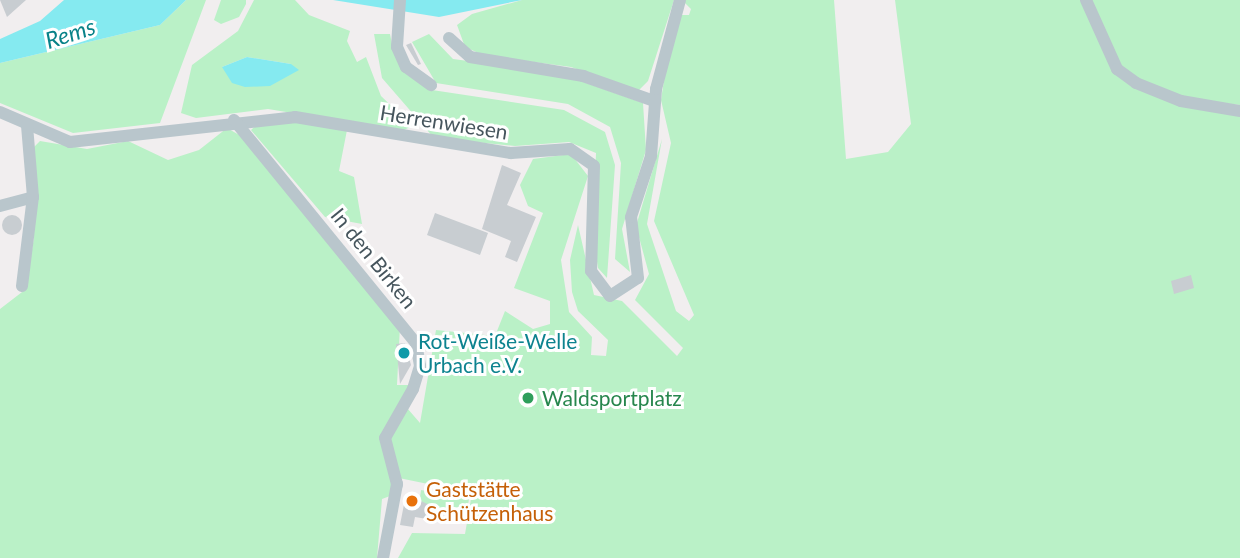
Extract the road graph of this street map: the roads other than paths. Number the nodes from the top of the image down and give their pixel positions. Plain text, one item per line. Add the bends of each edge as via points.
1 (400, 0) edge
2 (680, 0) edge
3 (1086, 0) edge
4 (449, 38) dead end
5 (431, 85) dead end
6 (654, 101) junction
7 (1240, 111) edge
8 (0, 112) edge
9 (234, 120) junction
10 (27, 125) junction
11 (33, 197) junction
12 (0, 206) edge
13 (22, 286) dead end
14 (383, 558) edge

1 - 5 street via 397,19 406,67
2 - 6 street, Herrenwiesen
3 - 7 street via 1117,69 1136,83 1181,101
4 - 6 street via 470,57 583,76
6 - 9 street, Herrenwiesen via 657,126 631,217 638,278 610,296 590,271 594,166 584,155 570,149 511,153 295,117
8 - 10 street, Herrenwiesen
9 - 10 street, Herrenwiesen via 71,142
9 - 14 street, In den Birken via 381,292 416,343 420,366 413,389 385,438 397,484
10 - 11 street
11 - 12 street
11 - 13 street

